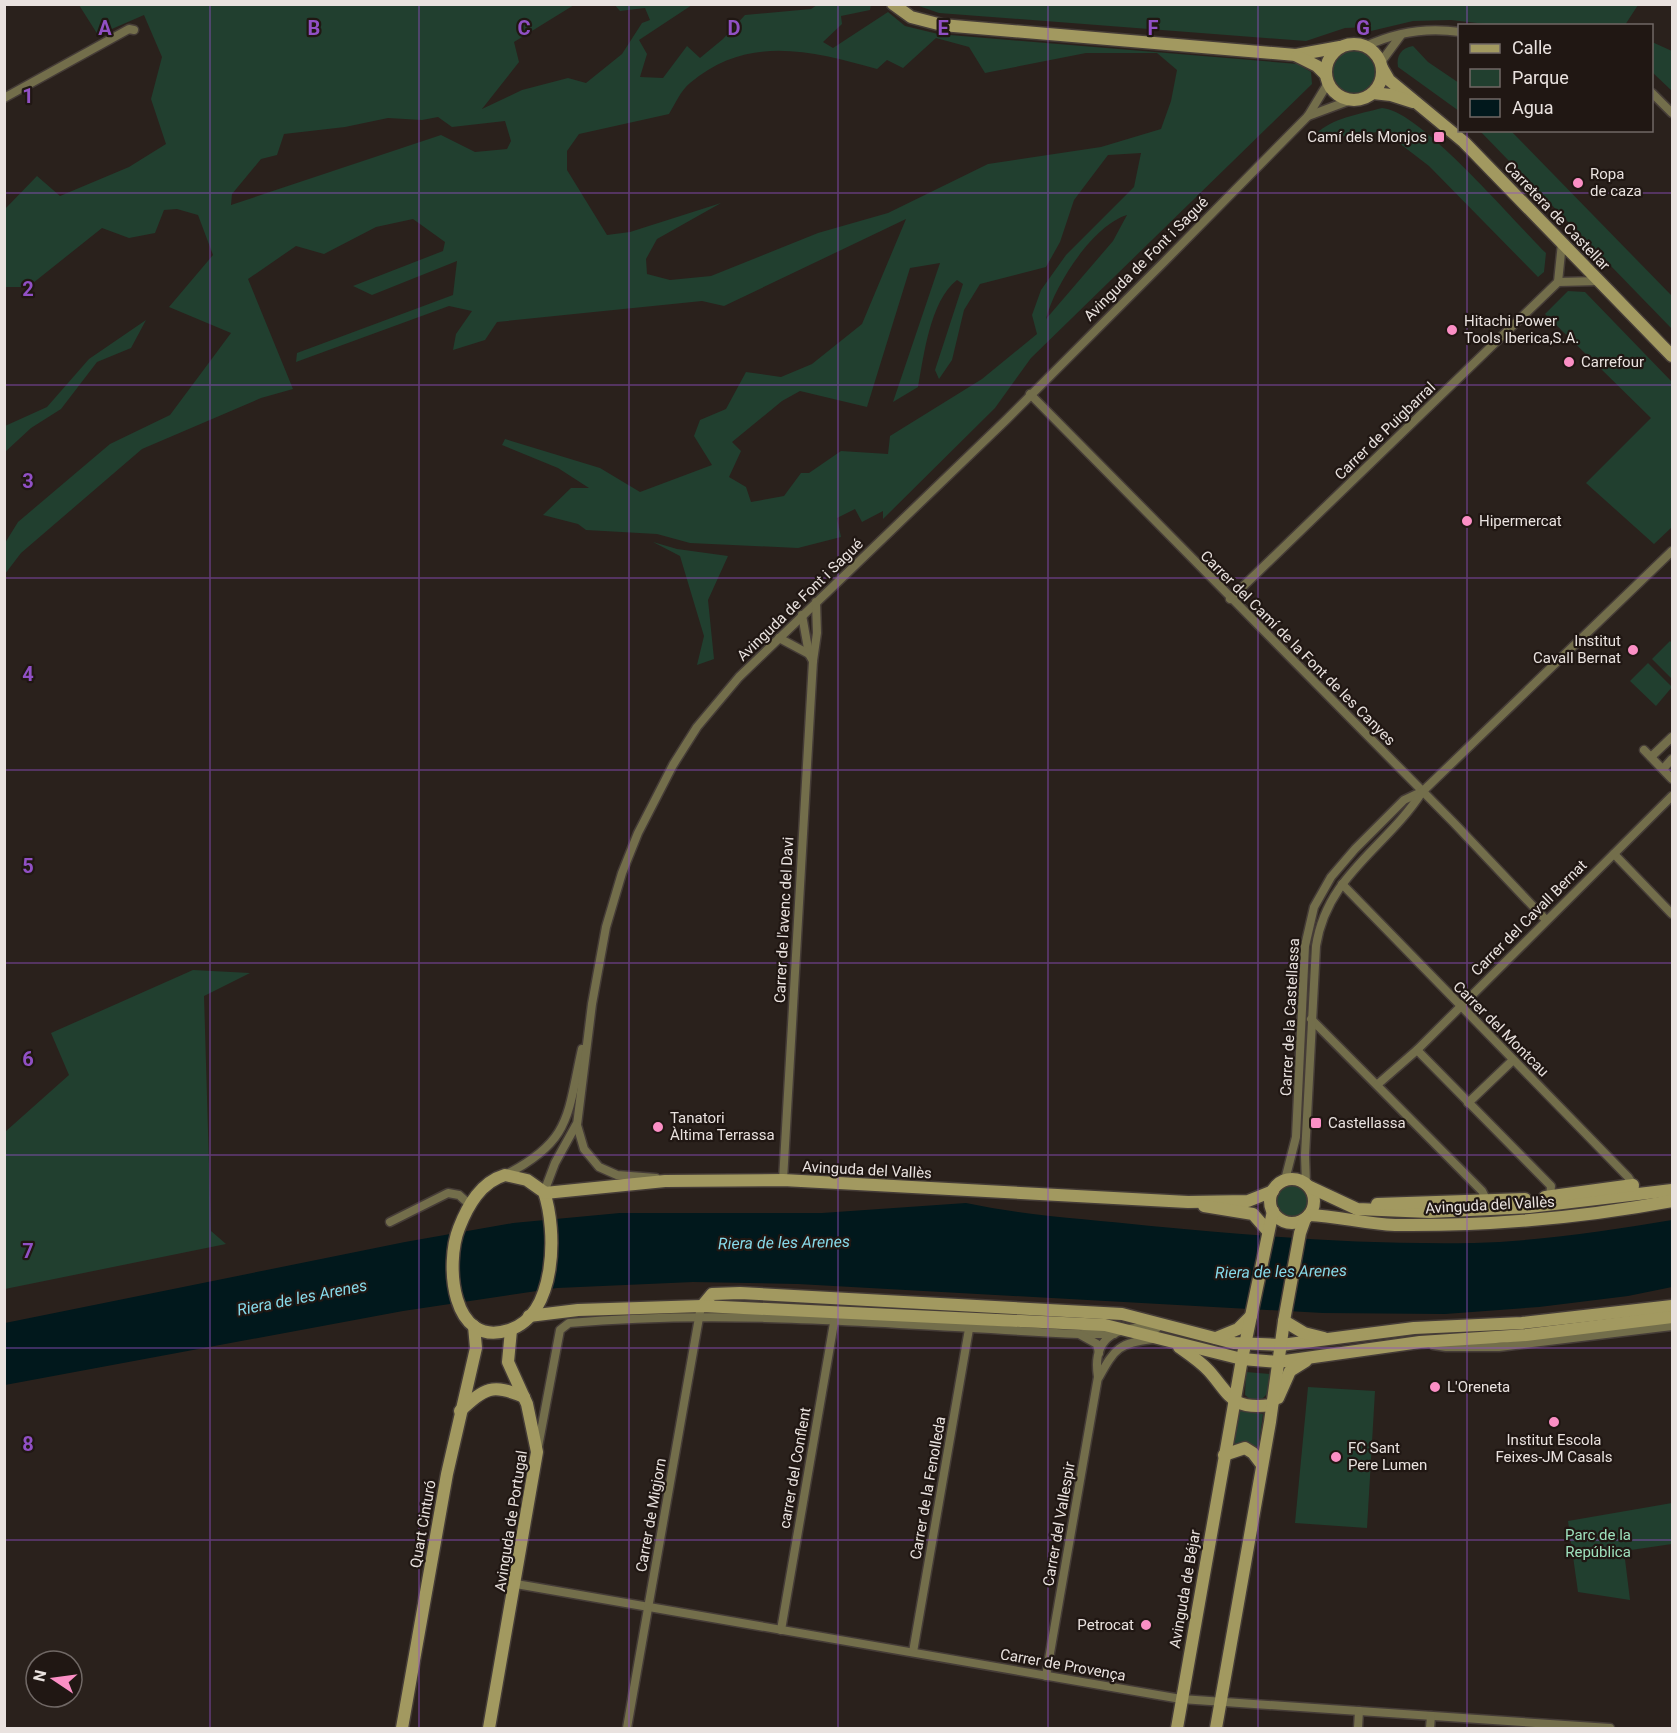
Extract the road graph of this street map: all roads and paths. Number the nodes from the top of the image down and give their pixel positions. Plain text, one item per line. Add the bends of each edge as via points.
1 (893, 4) edge
2 (134, 30) dead end
3 (1458, 32) edge
4 (1401, 35) junction
5 (1366, 46) junction
6 (1340, 47) junction
7 (1296, 55) junction
8 (1382, 65) junction
9 (1327, 79) junction
10 (1373, 93) junction
11 (1653, 94) edge
12 (4, 98) edge
13 (1351, 100) junction
14 (1415, 103) junction
15 (1672, 113) edge
16 (1308, 116) junction
17 (1562, 243) junction
18 (1599, 281) junction
19 (1558, 282) junction
20 (1672, 356) edge
21 (1030, 394) junction
22 (1672, 551) edge
23 (1230, 599) junction
24 (816, 602) junction
25 (802, 615) junction
26 (779, 638) junction
27 (811, 658) junction
28 (1672, 737) edge
29 (1644, 750) dead end
30 (1652, 757) junction
31 (1672, 759) edge
32 (1663, 769) junction
33 (1672, 779) edge
34 (1422, 792) junction
35 (1672, 796) edge
36 (1614, 854) junction
37 (1342, 884) junction
38 (1672, 914) edge
39 (1546, 920) junction
40 (592, 1004) junction
41 (1459, 1006) junction
42 (1311, 1019) junction
43 (1417, 1050) junction
44 (1512, 1061) junction
45 (1378, 1084) junction
46 (1468, 1103) junction
47 (577, 1125) junction
48 (505, 1175) junction
49 (783, 1180) junction
50 (1285, 1180) junction
51 (665, 1181) junction
52 (1308, 1186) junction
53 (1636, 1190) junction
54 (1672, 1190) edge
55 (1273, 1191) junction
56 (546, 1196) junction
57 (1550, 1197) junction
58 (1487, 1201) junction
59 (1672, 1201) edge
60 (1188, 1202) junction
61 (470, 1205) junction
62 (1273, 1209) junction
63 (1357, 1209) junction
64 (1253, 1214) junction
65 (1307, 1217) junction
66 (390, 1222) dead end
67 (1267, 1231) junction
68 (766, 1294) junction
69 (900, 1302) junction
70 (1672, 1306) edge
71 (700, 1311) junction
72 (1251, 1315) junction
73 (529, 1316) junction
74 (835, 1316) junction
75 (1672, 1317) edge
76 (1284, 1321) junction
77 (474, 1326) junction
78 (1672, 1326) edge
79 (1175, 1328) junction
80 (969, 1329) junction
81 (511, 1330) junction
82 (1117, 1332) junction
83 (1079, 1334) junction
84 (1160, 1338) junction
85 (1216, 1339) junction
86 (1330, 1339) junction
87 (1174, 1342) junction
88 (1420, 1342) junction
89 (1246, 1344) junction
90 (1281, 1345) junction
91 (1099, 1353) junction
92 (1314, 1357) junction
93 (1242, 1359) junction
94 (1278, 1362) junction
95 (1098, 1377) junction
96 (1280, 1394) junction
97 (524, 1397) junction
98 (1230, 1397) junction
99 (1271, 1405) junction
100 (460, 1411) junction
101 (1270, 1422) junction
102 (537, 1452) junction
103 (1224, 1455) junction
104 (1262, 1465) junction
105 (516, 1584) junction
106 (649, 1608) junction
107 (781, 1630) junction
108 (914, 1652) junction
109 (1047, 1676) junction
110 (1181, 1699) junction
111 (1220, 1704) junction
112 (1359, 1711) junction
113 (1431, 1716) junction
114 (1506, 1724) edge
115 (402, 1728) edge
116 (489, 1728) edge
117 (627, 1728) edge
118 (1177, 1728) edge
119 (1215, 1728) edge
120 (1358, 1728) edge
121 (1430, 1728) edge
122 (1610, 1728) edge

1 - 7 main road via 911,17 942,25
2 - 12 street via 129,29
3 - 4 street via 1421,30
4 - 5 street via 1390,35
4 - 8 street via 1388,49
5 - 6 main road via 1353,43
5 - 8 main road
6 - 7 main road
6 - 9 main road via 1329,59
7 - 9 main road via 1317,66
8 - 10 main road via 1381,80
8 - 14 main road, Carretera de Castellar via 1389,80
9 - 13 main road via 1335,92
9 - 16 street, Avinguda de Font i Sagué
10 - 13 main road
10 - 14 main road, Carretera de Castellar
11 - 15 street
13 - 16 street, Avinguda de Font i Sagué
14 - 17 main road, Carretera de Castellar via 1464,142
16 - 21 street, Avinguda de Font i Sagué
17 - 18 main road, Carretera de Castellar
17 - 19 street
18 - 19 street
18 - 20 main road, Carretera de Castellar
19 - 23 street, Carrer de Puigbarral
21 - 23 street, Carrer del Camí de la Font de les Canyes
21 - 24 street, Avinguda de Font i Sagué
22 - 34 street, Carrer de la Castellassa
23 - 34 street, Carrer del Camí de la Font de les Canyes
24 - 25 street, Avinguda de Font i Sagué
24 - 27 street, Carrer de l'avenc del Davi via 817,633
25 - 26 street, Avinguda de Font i Sagué
25 - 27 street, Carrer de l'avenc del Davi
26 - 27 street
26 - 40 street, Avinguda de Font i Sagué via 738,677 697,728 654,798 614,897
27 - 49 street, Carrer de l'avenc del Davi
28 - 30 street
29 - 30 street
30 - 32 street
31 - 32 street
32 - 33 street
34 - 37 street, Carrer de la Castellassa
34 - 39 street, Carrer del Camí de la Font de les Canyes
34 - 50 street, Carrer de la Castellassa via 1404,800 1355,849 1331,877 1314,908 1305,946 1296,1137
35 - 36 street, Carrer del Cavall Bernat
36 - 38 street
36 - 39 street, Carrer del Cavall Bernat
37 - 41 street, Carrer del Montcau
37 - 42 street, Carrer de la Castellassa via 1318,931
39 - 41 street, Carrer del Cavall Bernat
40 - 47 street, Avinguda de Font i Sagué
40 - 48 street via 561,1129 544,1153
41 - 43 street, Carrer del Cavall Bernat
41 - 44 street, Carrer del Montcau
42 - 45 street, Avinguda del Vallès
42 - 52 street, Carrer de la Castellassa via 1305,1155
43 - 45 street, Carrer del Cavall Bernat
43 - 46 street, Avinguda del Vallès
44 - 46 street
44 - 53 street, Carrer del Montcau
45 - 58 street, Avinguda del Vallès via 1482,1191
46 - 57 street, Avinguda del Vallès via 1551,1186
47 - 51 street, Avinguda de Font i Sagué via 584,1149 598,1167 617,1175
47 - 56 street via 549,1173
48 - 56 main road via 527,1180
48 - 61 main road via 484,1187
49 - 51 main road, Avinguda del Vallès
49 - 60 main road, Avinguda del Vallès
50 - 52 main road via 1296,1179
50 - 55 main road
51 - 56 main road, Avinguda del Vallès
52 - 63 main road, Avinguda del Vallès
52 - 65 main road via 1314,1200
53 - 54 main road, Avinguda del Vallès
53 - 57 main road, Avinguda del Vallès
53 - 63 main road, Avinguda del Vallès via 1483,1210
55 - 60 main road, Avinguda del Vallès via 1248,1201
55 - 62 main road
56 - 73 main road via 553,1245 549,1270
57 - 58 main road, Avinguda del Vallès
58 - 63 main road, Avinguda del Vallès via 1369,1204
59 - 65 main road, Avinguda del Vallès via 1615,1211 1483,1223 1372,1224 1337,1216
60 - 64 main road, Avinguda del Vallès
61 - 66 street via 459,1195 448,1193
61 - 77 main road via 454,1244 452,1281 458,1303
62 - 64 main road, Avinguda del Vallès
62 - 65 main road via 1288,1222
62 - 67 main road
64 - 67 main road
65 - 76 main road via 1300,1233
67 - 72 main road
68 - 69 main road
68 - 71 main road via 711,1294
68 - 74 street via 778,1299 829,1302
69 - 74 street via 848,1303
69 - 79 main road via 1122,1314
70 - 86 main road
71 - 73 main road via 590,1309
71 - 74 main road
71 - 102 street, Avinguda de Portugal via 569,1323 560,1330
71 - 106 street, Carrer de Migjorn
72 - 85 main road via 1238,1329
72 - 89 main road
73 - 81 main road
74 - 80 street
74 - 82 main road via 1105,1325
74 - 107 street, carrer del Conflent
75 - 88 main road via 1526,1335
76 - 86 main road via 1304,1333
76 - 90 main road
77 - 81 main road via 491,1332
77 - 100 main road, Quart Cinturó via 476,1348
78 - 88 street via 1498,1347 1446,1347
79 - 82 street via 1133,1326
79 - 85 main road
80 - 83 street
80 - 108 street, Carrer de la Fenolleda
81 - 97 main road via 507,1356
82 - 83 street
82 - 84 main road
82 - 91 street via 1104,1342
83 - 91 street via 1092,1339
84 - 87 main road
84 - 95 street via 1128,1342
85 - 89 main road
86 - 90 main road
87 - 93 main road
87 - 98 main road via 1209,1370
88 - 92 main road
89 - 90 main road
89 - 93 main road
90 - 94 main road
91 - 95 street, Carrer del Vallespir
92 - 94 main road
92 - 96 main road via 1290,1371
93 - 94 main road
93 - 98 main road
94 - 99 main road
95 - 109 street, Carrer del Vallespir
96 - 99 main road
96 - 101 main road
97 - 100 main road via 492,1388
97 - 102 main road
98 - 99 main road via 1256,1406
98 - 103 main road, Avinguda de Béjar
99 - 101 main road
100 - 115 main road, Quart Cinturó
101 - 104 main road
102 - 105 main road, Avinguda de Portugal
103 - 104 main road via 1245,1448
103 - 110 main road, Avinguda de Béjar
104 - 111 main road
105 - 106 street, Carrer de Provença
105 - 116 main road, Avinguda de Portugal
106 - 107 street, Carrer de Provença
106 - 117 street, Carrer de Migjorn
107 - 108 street, Carrer de Provença
108 - 109 street, Carrer de Provença
109 - 110 street, Carrer de Provença
110 - 111 street, Carrer de Provença
110 - 118 main road, Avinguda de Béjar
111 - 112 street, Carrer de Provença
111 - 119 main road
112 - 113 street, Carrer de Provença
112 - 120 street
113 - 114 street, Carrer de Provença
113 - 121 street
114 - 122 street, Carrer de Provença

